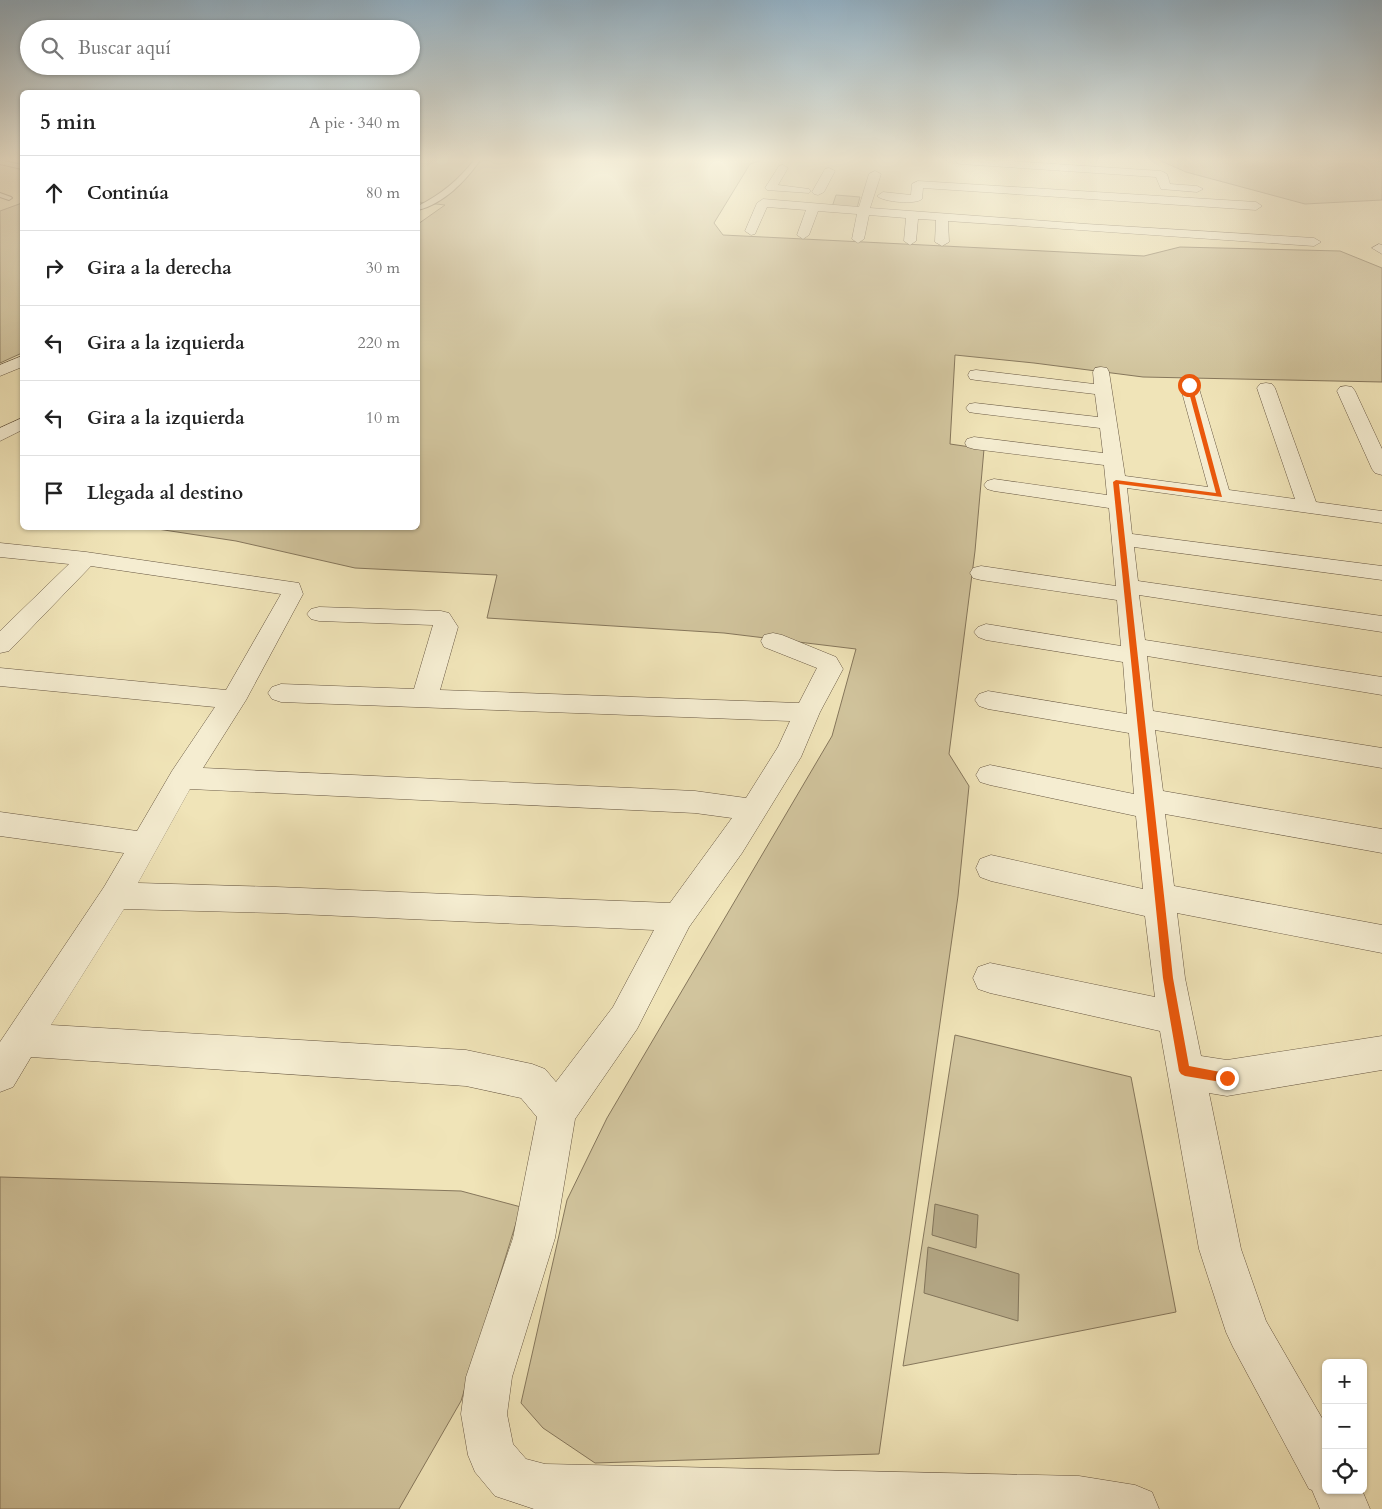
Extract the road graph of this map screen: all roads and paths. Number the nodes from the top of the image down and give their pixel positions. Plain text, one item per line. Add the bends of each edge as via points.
1 (804, 230) edge
2 (860, 230) edge
3 (911, 230) edge
4 (944, 230) edge
5 (1174, 230) edge
6 (802, 235) dead end
7 (858, 239) dead end
8 (910, 241) dead end
9 (942, 242) dead end
10 (1314, 242) dead end
11 (20, 362) edge
12 (0, 371) edge
13 (976, 376) dead end
14 (1189, 385) dead end
15 (1266, 388) dead end
16 (1346, 390) dead end
17 (975, 408) dead end
18 (20, 424) edge
19 (1108, 424) junction
20 (0, 435) edge
21 (974, 443) dead end
22 (1382, 469) edge
23 (1116, 482) junction
24 (994, 485) dead end
25 (1220, 496) junction
26 (1308, 507) junction
27 (1382, 517) edge
28 (1122, 539) junction
29 (0, 550) edge
30 (86, 559) junction
31 (981, 573) dead end
32 (1382, 574) edge
33 (1127, 590) junction
34 (319, 614) dead end
35 (1382, 624) edge
36 (986, 632) dead end
37 (774, 641) dead end
38 (0, 645) edge
39 (1134, 651) junction
40 (0, 677) edge
41 (1382, 686) edge
42 (281, 693) dead end
43 (233, 700) junction
44 (424, 700) junction
45 (988, 700) dead end
46 (808, 712) junction
47 (1141, 722) junction
48 (1382, 758) edge
49 (990, 775) dead end
50 (182, 778) junction
51 (1150, 804) junction
52 (754, 810) junction
53 (0, 824) edge
54 (1382, 841) edge
55 (145, 844) junction
56 (991, 868) dead end
57 (115, 896) junction
58 (1160, 901) junction
59 (678, 918) junction
60 (1382, 939) edge
61 (990, 978) dead end
62 (1176, 1018) junction
63 (23, 1040) junction
64 (1382, 1053) edge
65 (1185, 1071) junction
66 (0, 1074) edge
67 (557, 1112) junction
68 (1322, 1465) edge
69 (1338, 1494) edge
70 (1135, 1509) edge
71 (1346, 1509) edge

1 - 6 street
2 - 7 street
3 - 8 street
4 - 9 street
5 - 10 street
11 - 12 street
13 - 19 street via 1102,381
14 - 25 street
15 - 26 street
16 - 22 street
17 - 19 street
18 - 20 street
19 - 23 street
21 - 23 street
23 - 24 street
23 - 25 street
23 - 28 street
25 - 26 street
26 - 27 street
28 - 32 street
28 - 33 street
29 - 30 street
30 - 38 street
30 - 43 street via 291,588 292,594
31 - 33 street
33 - 35 street
33 - 39 street
34 - 44 street via 441,618 446,627
36 - 39 street
37 - 46 street via 828,662 830,669
39 - 41 street
39 - 47 street
40 - 43 street
42 - 44 street
43 - 50 street
44 - 46 street
45 - 47 street
46 - 52 street via 791,750
47 - 48 street
47 - 51 street
49 - 51 street
50 - 52 street via 695,802
50 - 55 street
51 - 54 street
51 - 58 street
52 - 59 street
53 - 55 street
55 - 57 street
56 - 58 street
57 - 59 street
57 - 63 street
58 - 60 street
58 - 62 street via 1168,978
59 - 67 street via 625,1018
61 - 62 street
62 - 65 street
63 - 66 street
63 - 67 street via 466,1068 532,1082
64 - 65 street via 1227,1078
65 - 68 street via 1220,1249 1248,1332
67 - 70 street via 534,1238 489,1377 484,1414 492,1455 512,1479 545,1488 1079,1500
69 - 71 street

